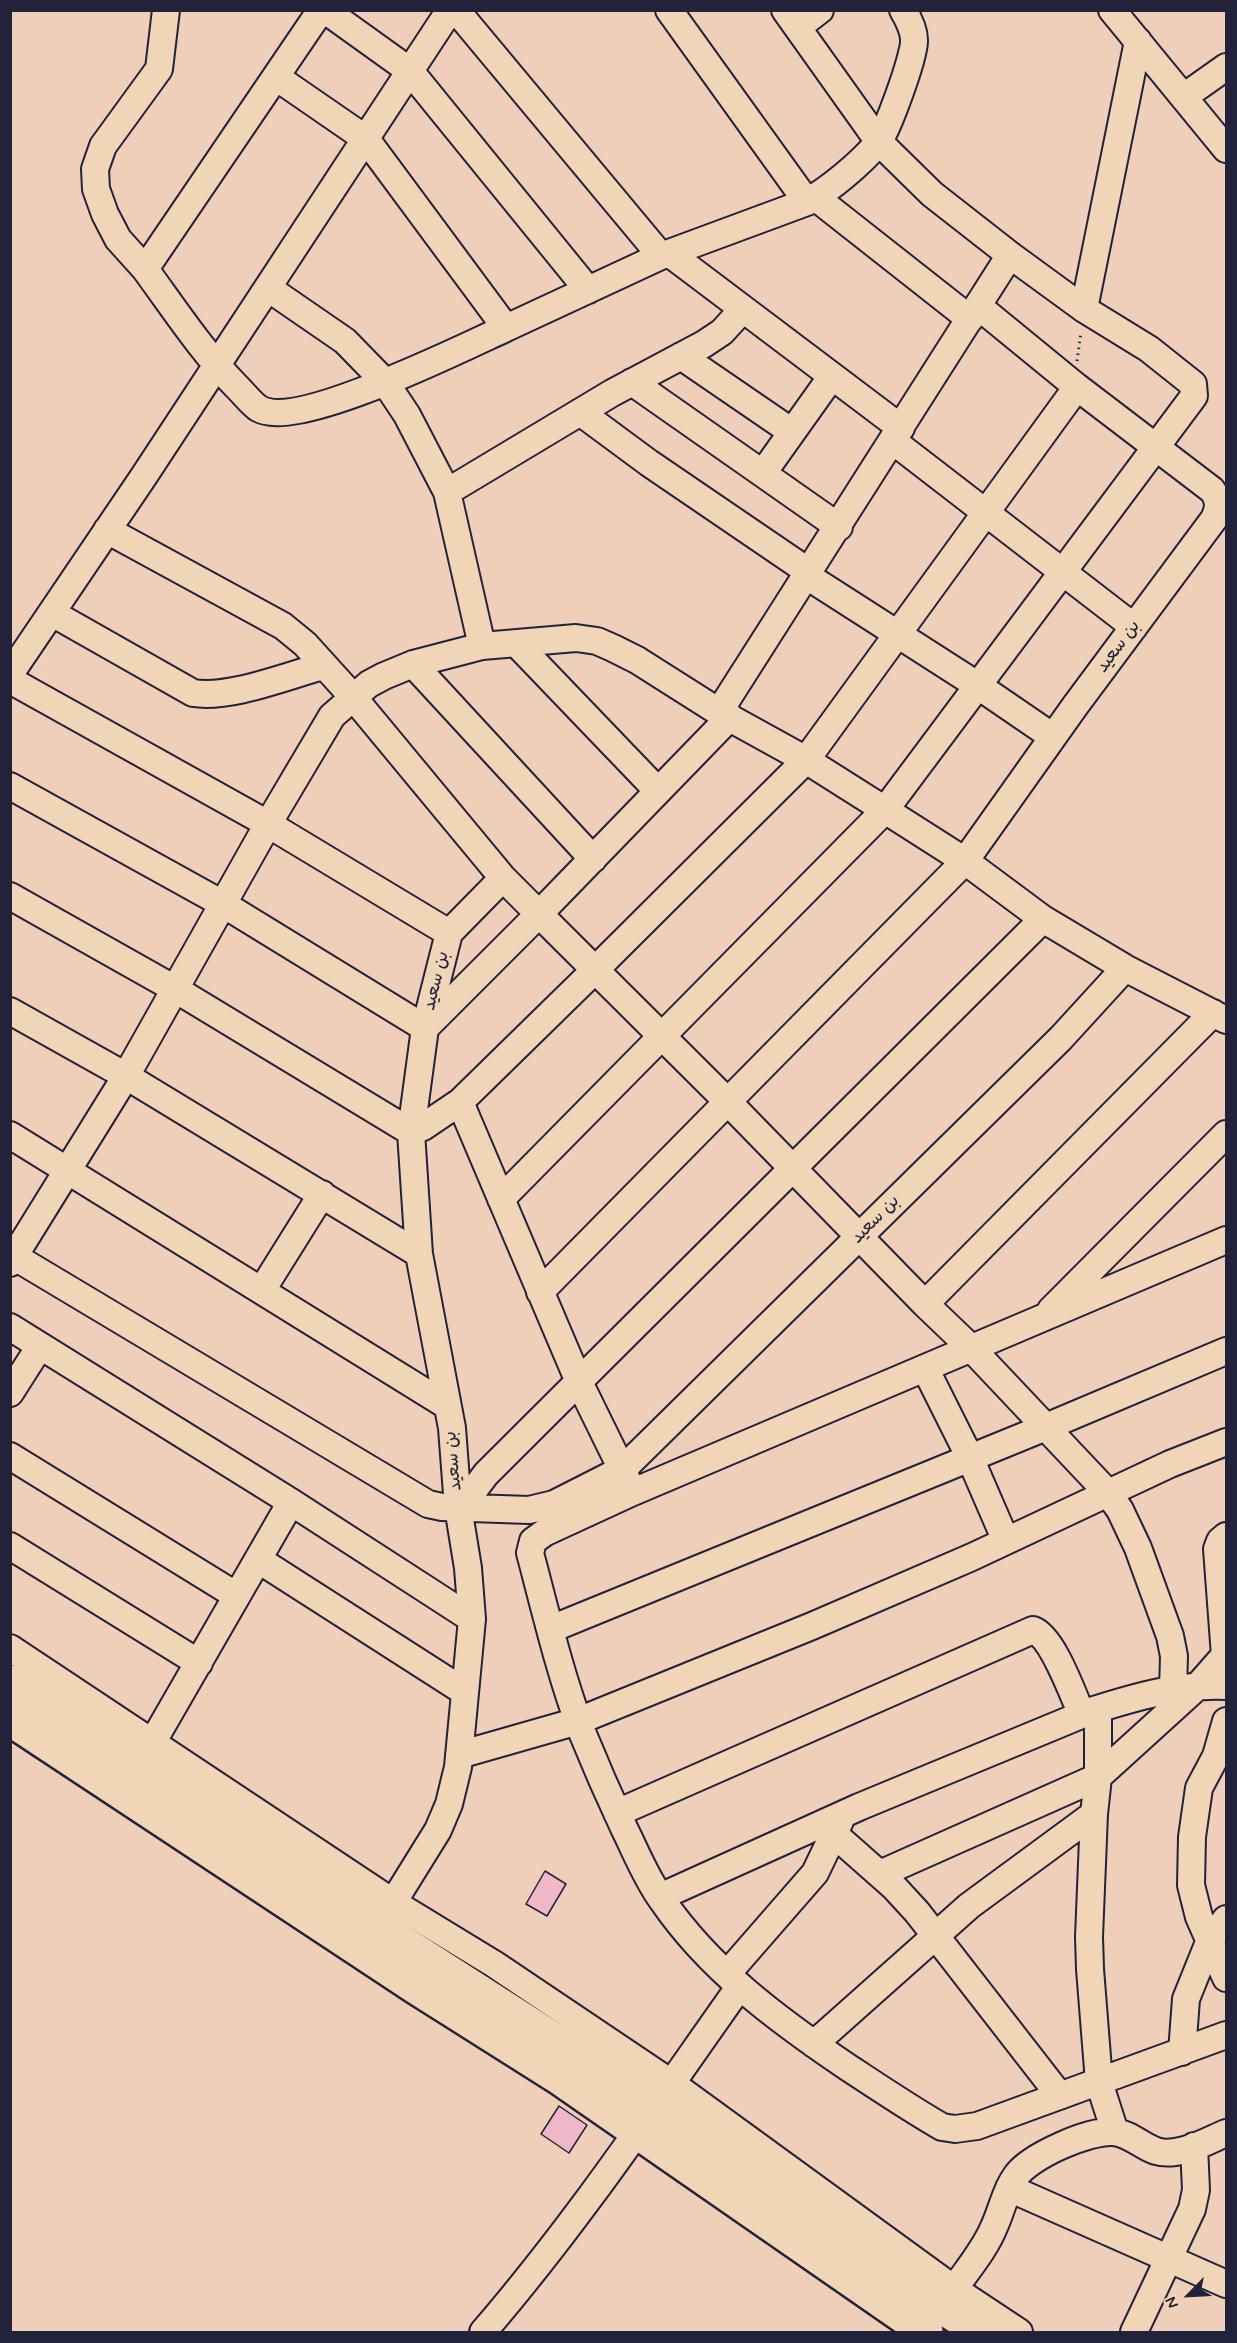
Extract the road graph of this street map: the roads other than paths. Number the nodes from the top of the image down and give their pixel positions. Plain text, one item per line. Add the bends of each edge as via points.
1 (166, 10) edge
2 (323, 10) edge
3 (450, 10) edge
4 (456, 10) edge
5 (669, 10) edge
6 (820, 10) edge
7 (903, 10) edge
8 (1112, 10) edge
9 (792, 19) edge
10 (1138, 40) junction
11 (1227, 67) edge
12 (410, 71) junction
13 (276, 77) junction
14 (1185, 96) junction
15 (366, 139) junction
16 (879, 142) junction
17 (1227, 149) edge
18 (811, 200) junction
19 (665, 255) junction
20 (1010, 255) junction
21 (145, 269) junction
22 (268, 288) junction
23 (588, 290) junction
24 (743, 309) junction
25 (1084, 309) junction
26 (974, 312) junction
27 (506, 328) junction
28 (681, 356) junction
29 (216, 366) junction
30 (832, 376) junction
31 (385, 382) junction
32 (632, 382) junction
33 (1077, 387) junction
34 (580, 412) junction
35 (792, 432) junction
36 (897, 435) junction
37 (1156, 446) junction
38 (763, 473) junction
39 (447, 492) junction
40 (986, 512) junction
41 (839, 526) junction
42 (107, 530) junction
43 (1062, 571) junction
44 (808, 574) junction
45 (52, 613) junction
46 (1134, 627) junction
47 (898, 635) junction
48 (516, 643) junction
49 (482, 646) junction
50 (413, 664) junction
51 (323, 666) junction
52 (10, 674) edge
53 (10, 680) edge
54 (977, 685) junction
55 (353, 697) junction
56 (725, 715) junction
57 (1053, 737) junction
58 (806, 760) junction
59 (10, 786) edge
60 (658, 791) junction
61 (885, 810) junction
62 (268, 824) junction
63 (593, 859) junction
64 (965, 861) junction
65 (503, 878) junction
66 (10, 896) edge
67 (224, 904) junction
68 (539, 914) junction
69 (1043, 919) junction
70 (448, 933) junction
71 (1125, 968) junction
72 (596, 969) junction
73 (175, 989) junction
74 (10, 1011) edge
75 (1220, 1016) edge
76 (424, 1028) junction
77 (662, 1036) junction
78 (126, 1076) junction
79 (460, 1101) junction
80 (728, 1102) junction
81 (411, 1131) junction
82 (1227, 1134) edge
83 (10, 1135) edge
84 (793, 1169) junction
85 (69, 1170) junction
86 (322, 1194) junction
87 (501, 1199) junction
88 (859, 1237) junction
89 (1227, 1240) edge
90 (419, 1254) junction
91 (12, 1258) edge
92 (262, 1290) junction
93 (540, 1292) junction
94 (925, 1304) junction
95 (1043, 1319) junction
96 (10, 1327) edge
97 (40, 1346) junction
98 (972, 1348) junction
99 (1227, 1351) edge
100 (925, 1368) junction
101 (579, 1382) junction
102 (10, 1393) edge
103 (446, 1405) junction
104 (1046, 1428) junction
105 (1227, 1442) edge
106 (10, 1456) edge
107 (970, 1458) junction
108 (628, 1480) junction
109 (1108, 1493) junction
110 (291, 1502) junction
111 (460, 1506) junction
112 (1227, 1536) edge
113 (1006, 1541) junction
114 (10, 1546) edge
115 (259, 1560) junction
116 (237, 1596) junction
117 (472, 1619) junction
118 (551, 1629) junction
119 (10, 1648) edge
120 (1226, 1655) edge
121 (199, 1663) junction
122 (10, 1682) edge
123 (1227, 1686) edge
124 (1185, 1689) junction
125 (465, 1692) junction
126 (1090, 1712) junction
127 (10, 1719) edge
128 (578, 1721) junction
129 (1227, 1721) edge
130 (145, 1754) junction
131 (459, 1755) junction
132 (1098, 1777) junction
133 (617, 1813) junction
134 (1094, 1814) junction
135 (838, 1825) junction
136 (880, 1874) junction
137 (660, 1898) junction
138 (385, 1914) junction
139 (1227, 1919) edge
140 (936, 1935) junction
141 (1209, 1942) junction
142 (1227, 1978) edge
143 (733, 1980) junction
144 (1227, 2035) edge
145 (814, 2044) junction
146 (1182, 2052) junction
147 (1099, 2082) junction
148 (664, 2094) junction
149 (1060, 2096) junction
150 (637, 2132) junction
151 (1115, 2132) junction
152 (1227, 2133) edge
153 (1194, 2146) junction
154 (1009, 2188) junction
155 (813, 2202) junction
156 (1168, 2259) junction
157 (1227, 2284) edge
158 (954, 2289) junction
159 (483, 2332) edge
160 (926, 2332) edge
161 (981, 2332) edge
162 (1019, 2332) edge
163 (1134, 2332) edge

1 - 21 street via 159,69 103,146 95,168 96,189 105,214 118,239
2 - 12 street
2 - 13 street
3 - 12 street
4 - 19 street
5 - 18 street
6 - 9 street
7 - 16 street via 914,41 902,87
8 - 10 street
9 - 16 street
10 - 14 street
10 - 25 street
11 - 14 street
12 - 15 street
12 - 23 street
13 - 15 street
13 - 21 street
14 - 17 street
15 - 22 street
15 - 27 street
16 - 18 street
16 - 20 street via 932,194
18 - 19 street
18 - 26 street
19 - 23 street
19 - 24 street
20 - 25 street
20 - 26 street, بن سعيد
21 - 29 street
22 - 29 street
22 - 31 street via 345,341
23 - 27 street
24 - 28 street via 722,332
24 - 30 street
25 - 37 street via 1193,384 1191,401
26 - 33 street
26 - 36 street, بن سعيد
27 - 31 street
28 - 32 street
28 - 35 street
29 - 31 street via 258,408 273,413 299,410
29 - 42 street
30 - 35 street
30 - 36 street
31 - 39 street
32 - 34 street
32 - 38 street
33 - 37 street
33 - 40 street
34 - 39 street
34 - 44 street
35 - 38 street
36 - 40 street
36 - 41 street, بن سعيد
37 - 43 street
37 - 46 street, بن سعيد via 1212,490 1219,505 1214,519
38 - 41 street
39 - 49 street
40 - 43 street
40 - 47 street
41 - 44 street, بن سعيد
42 - 45 street
42 - 51 street via 283,626
43 - 46 street
43 - 54 street
44 - 47 street
44 - 56 street, بن سعيد
45 - 51 street via 193,693 208,696
45 - 52 street
46 - 57 street, بن سعيد
47 - 54 street
47 - 58 street
48 - 49 street
48 - 56 street via 576,638 597,641 637,660
48 - 60 street
49 - 50 street
50 - 55 street via 369,684
50 - 63 street
51 - 55 street
53 - 62 street
54 - 57 street
54 - 61 street
55 - 62 street via 332,716
55 - 65 street
56 - 58 street
56 - 60 street, بن سعيد
57 - 64 street, بن سعيد
58 - 61 street
58 - 72 street
59 - 67 street
60 - 63 street, بن سعيد
61 - 64 street
61 - 77 street
62 - 67 street
62 - 70 street
63 - 68 street, بن سعيد
64 - 69 street
64 - 80 street, بن سعيد
65 - 68 street
65 - 70 street
66 - 73 street
67 - 73 street
67 - 76 street
68 - 72 street
68 - 76 street, بن سعيد
69 - 71 street
69 - 84 street, بن سعيد
70 - 76 street, بن سعيد
71 - 75 street
71 - 88 street, بن سعيد via 1061,1038
72 - 77 street
72 - 79 street
73 - 78 street
73 - 81 street
74 - 78 street
75 - 94 street
76 - 81 street, بن سعيد
77 - 80 street
77 - 87 street
78 - 85 street
78 - 86 street
79 - 81 street
79 - 87 street
80 - 84 street
80 - 93 street, بن سعيد
81 - 90 street, بن سعيد
82 - 95 street
83 - 85 street
84 - 88 street
84 - 101 street, بن سعيد
85 - 91 street
85 - 92 street
86 - 90 street
86 - 92 street
87 - 93 street
88 - 94 street
88 - 108 street, بن سعيد
89 - 95 street, بن سعيد
90 - 103 street, بن سعيد
91 - 111 street, بن سعيد via 428,1504
92 - 103 street
93 - 101 street
94 - 98 street
95 - 98 street, بن سعيد
96 - 97 street
97 - 102 street
97 - 110 street
98 - 100 street, بن سعيد
98 - 104 street
99 - 104 street
100 - 107 street
100 - 108 street, بن سعيد
101 - 108 street
101 - 111 street, بن سعيد via 486,1474
103 - 111 street, بن سعيد
104 - 107 street
104 - 109 street
105 - 109 street
106 - 116 street
107 - 113 street
107 - 118 street
108 - 111 street, بن سعيد via 529,1510
108 - 118 street via 533,1541 530,1553
109 - 113 street
109 - 124 street via 1138,1548
110 - 115 street
110 - 117 street
111 - 117 street, بن سعيد
112 - 120 street via 1217,1549
113 - 128 street via 812,1626
114 - 121 street
115 - 116 street
115 - 125 street
116 - 121 street
117 - 125 street, بن سعيد
118 - 128 street
119 - 130 street
120 - 124 street
121 - 130 street
122 - 130 main road
123 - 124 street
124 - 126 street via 1121,1701
124 - 132 street
125 - 131 street, بن سعيد
126 - 132 street
126 - 133 street via 1052,1650 1033,1630
126 - 135 street
127 - 150 main road
128 - 131 street
128 - 133 street
129 - 141 street via 1216,1756 1199,1788 1192,1837 1191,1885
130 - 138 main road
131 - 138 street, بن سعيد via 449,1804 438,1830
132 - 134 street
132 - 136 street
133 - 137 street
134 - 140 street
134 - 147 street via 1089,1936
135 - 136 street
135 - 137 street
135 - 143 street via 815,1873
136 - 140 street
137 - 143 street
138 - 148 main road
139 - 141 street
140 - 145 street
140 - 149 street
141 - 142 street
141 - 146 street via 1186,1999
143 - 145 street
143 - 148 street
144 - 146 street
145 - 149 street via 942,2127 977,2126
146 - 147 street
147 - 149 street
147 - 151 street
148 - 150 street
148 - 155 main road via 724,2152
150 - 159 street
150 - 160 main road
151 - 153 street via 1157,2151 1177,2152
151 - 154 street via 1095,2134 1040,2156 1017,2175
152 - 153 street
153 - 156 street via 1196,2190 1192,2209
154 - 156 street
154 - 158 street via 994,2228
155 - 158 street
155 - 161 main road via 925,2296
156 - 157 street
156 - 163 street
158 - 162 street

